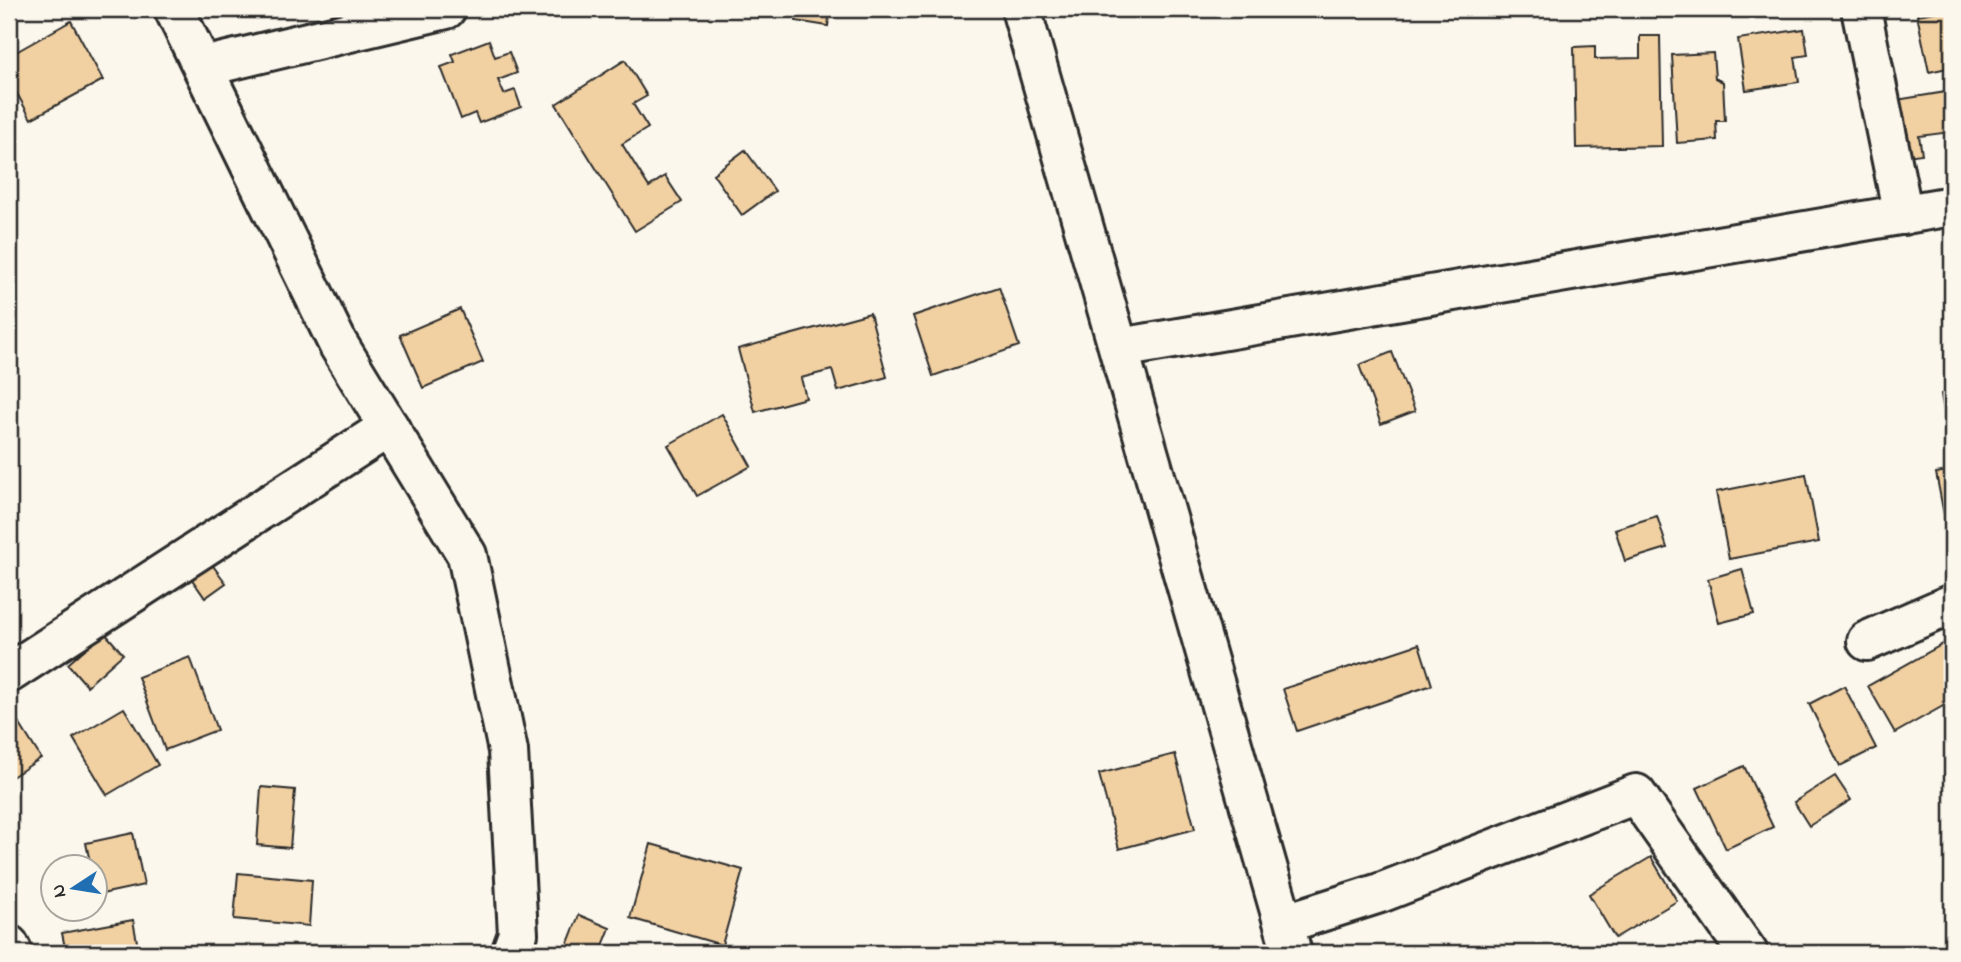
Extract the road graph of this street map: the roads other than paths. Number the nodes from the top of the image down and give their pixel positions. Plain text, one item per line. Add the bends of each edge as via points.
1 (174, 9) edge
2 (446, 9) edge
3 (1021, 9) edge
4 (1861, 9) edge
5 (203, 68) junction
6 (1952, 206) edge
7 (1903, 215) junction
8 (1120, 348) junction
9 (388, 427) junction
10 (1952, 604) edge
11 (1867, 641) dead end
12 (9, 673) edge
13 (1289, 938) edge
14 (9, 945) edge
15 (13, 953) edge
16 (511, 953) edge
17 (1748, 953) edge

1 - 5 street
2 - 5 street
3 - 8 street
4 - 7 street
5 - 9 street via 338,344
6 - 7 street
7 - 8 street
8 - 13 street
9 - 12 street
9 - 16 street via 467,555 508,751 518,934
10 - 11 street
13 - 17 street via 1380,893 1636,794
14 - 15 street

